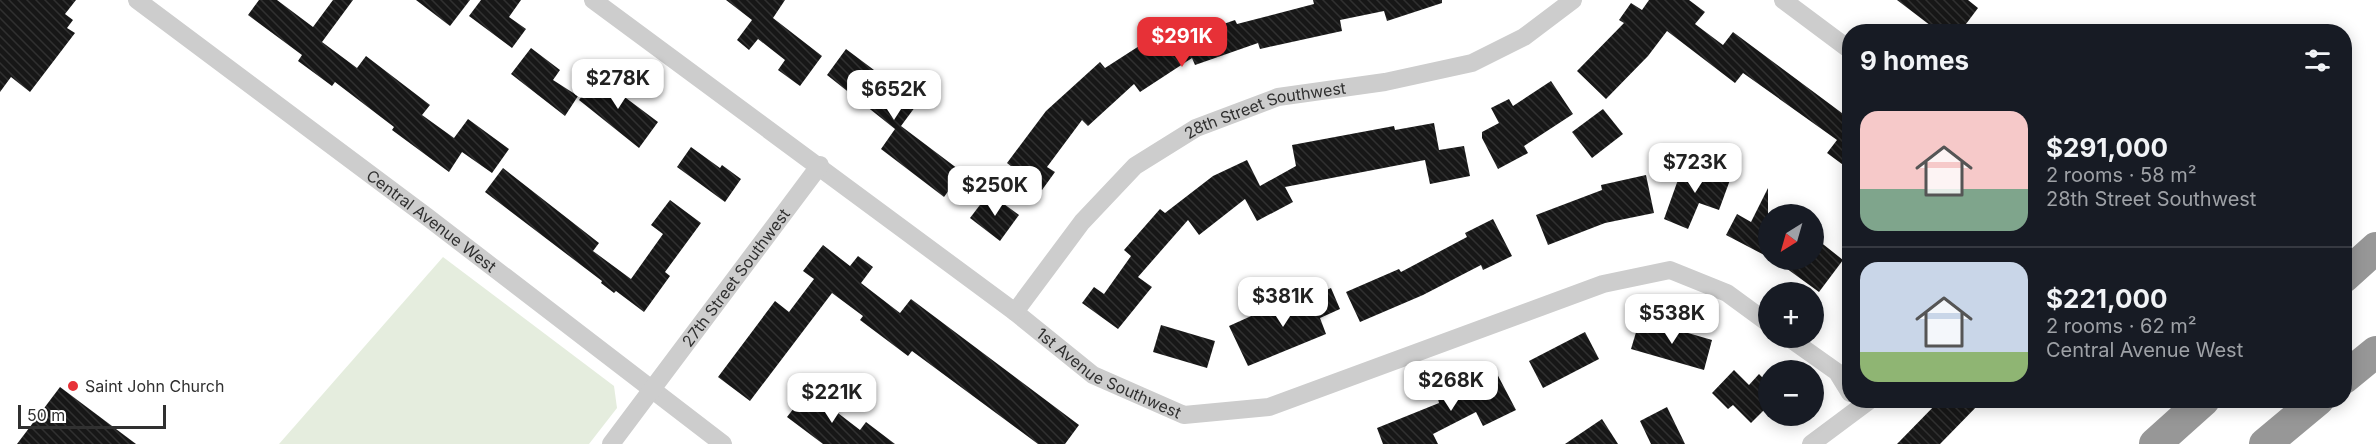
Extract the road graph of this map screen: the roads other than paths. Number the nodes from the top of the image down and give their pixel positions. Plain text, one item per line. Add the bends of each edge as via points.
1 (137, 0) edge
2 (593, 0) edge
3 (1573, 0) edge
4 (1784, 0) edge
5 (1842, 44) edge
6 (820, 165) junction
7 (2376, 248) edge
8 (2352, 270) edge
9 (1015, 312) junction
10 (1758, 316) edge
11 (1803, 348) edge
12 (2376, 352) edge
13 (2352, 372) edge
14 (1842, 380) edge
15 (652, 390) junction
16 (1856, 408) edge
17 (2195, 408) edge
18 (2308, 408) edge
19 (611, 444) edge
20 (723, 444) edge
21 (1811, 444) edge
22 (2155, 444) edge
23 (2265, 444) edge

1 - 15 street, Central Avenue West
2 - 6 street, 1st Avenue Southwest
3 - 9 street, 28th Street Southwest via 1524,36 1472,63 1385,82 1278,97 1196,128 1135,166 1082,222
4 - 5 street
6 - 9 street, 1st Avenue Southwest
6 - 15 street, 27th Street Southwest
7 - 8 highway
9 - 10 street, 1st Avenue Southwest via 1093,375 1184,415 1269,407 1603,284 1670,270 1727,293
11 - 14 street via 1837,372
12 - 13 highway
15 - 19 street, 27th Street Southwest
15 - 20 street, Central Avenue West
16 - 21 street
17 - 22 highway
18 - 23 highway

